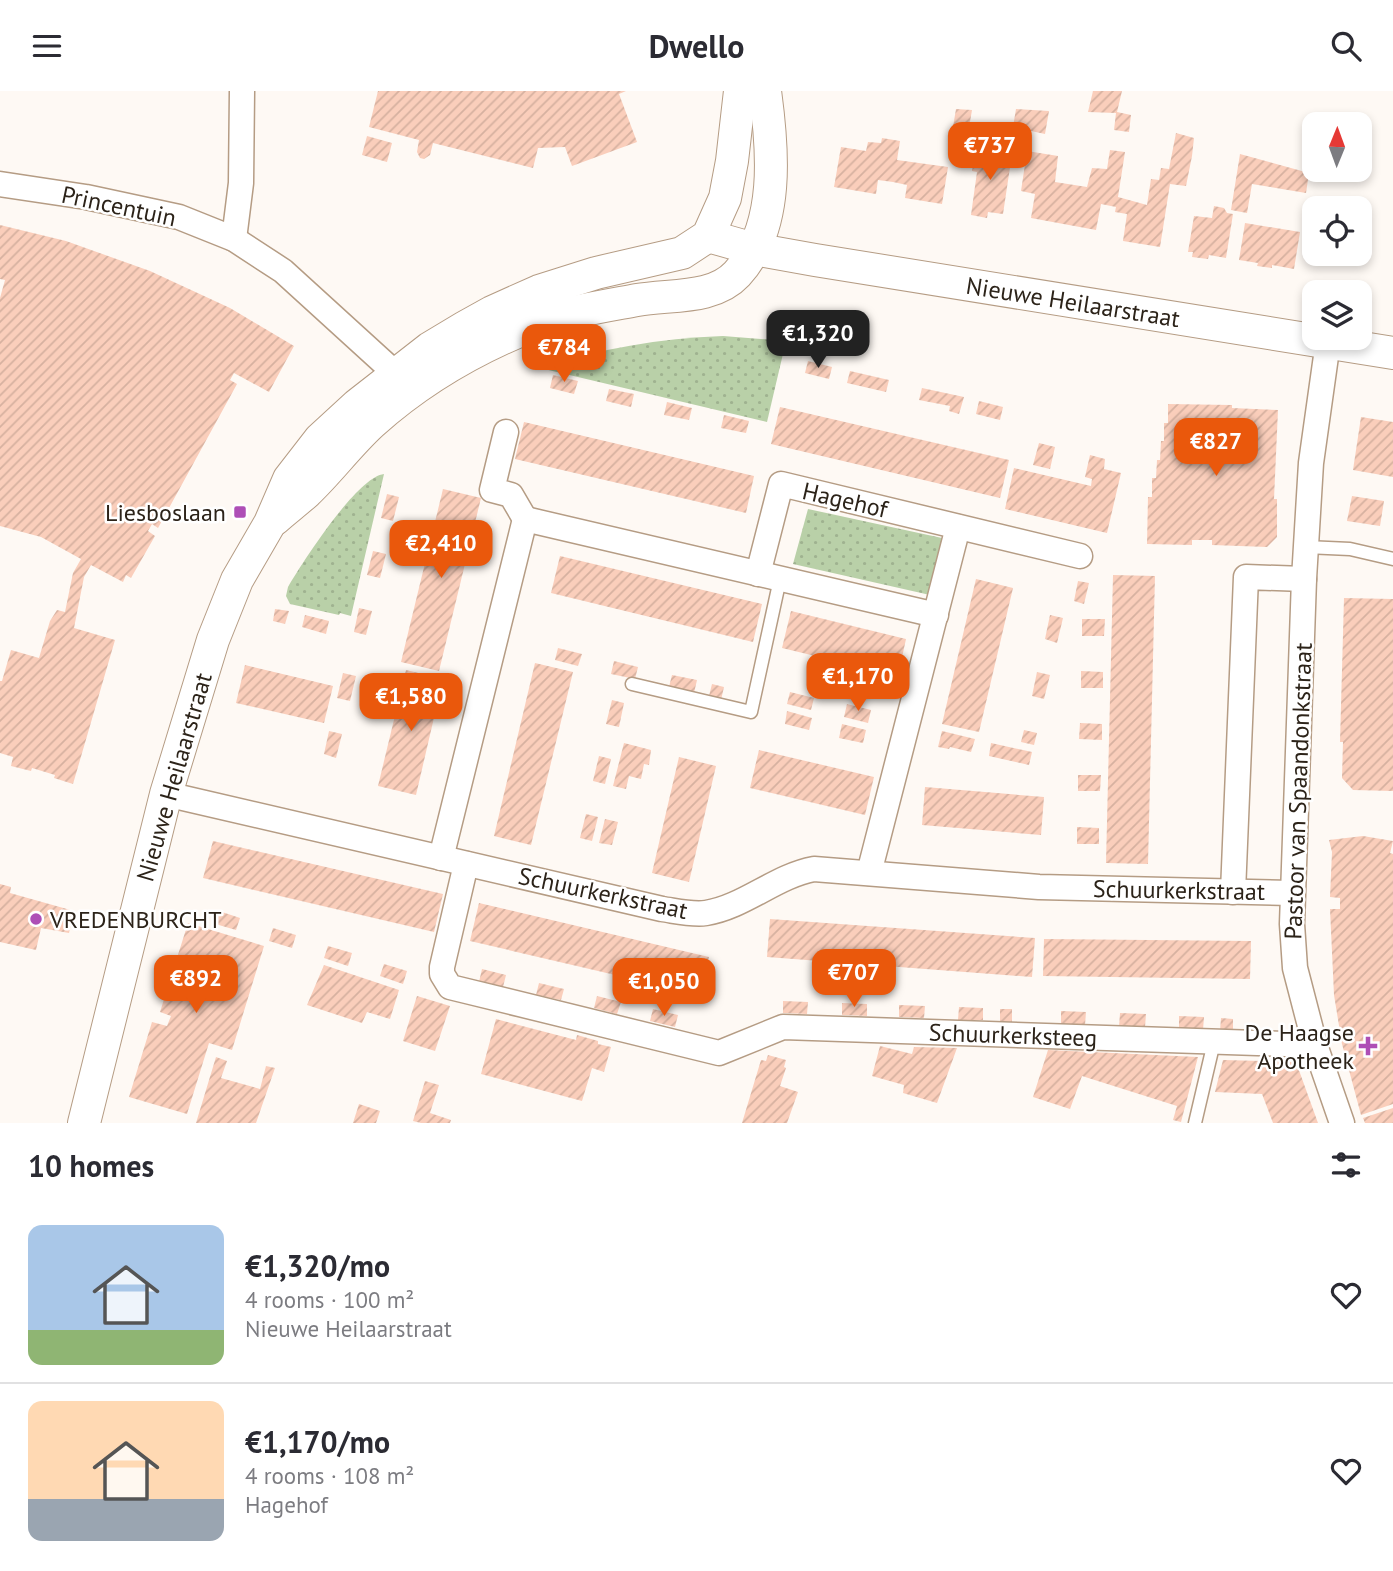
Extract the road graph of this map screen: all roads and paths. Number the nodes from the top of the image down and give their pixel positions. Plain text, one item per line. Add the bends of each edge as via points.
1 (242, 91) edge
2 (740, 91) edge
3 (765, 91) edge
4 (0, 184) edge
5 (708, 236) junction
6 (234, 239) junction
7 (754, 249) junction
8 (1302, 338) edge
9 (1372, 349) edge
10 (1327, 350) edge
11 (1393, 352) edge
12 (402, 383) junction
13 (506, 432) dead end
14 (525, 519) junction
15 (958, 527) junction
16 (1306, 547) junction
17 (1080, 556) dead end
18 (1393, 559) edge
19 (769, 576) junction
20 (1304, 579) junction
21 (936, 615) junction
22 (632, 684) dead end
23 (166, 794) junction
24 (441, 858) junction
25 (466, 864) junction
26 (869, 873) junction
27 (1233, 892) junction
28 (1291, 893) junction
29 (1214, 1042) junction
30 (1315, 1045) junction
31 (84, 1123) edge
32 (1195, 1123) edge
33 (1342, 1123) edge

1 - 6 street via 241,183
2 - 5 street via 725,198
3 - 7 street via 768,204
4 - 6 street, Princentuin via 179,217
5 - 7 street, Nieuwe Heilaarstraat
5 - 12 street, Nieuwe Heilaarstraat via 682,253 596,273 492,312 430,348
6 - 12 street, Princentuin via 283,271
7 - 8 street, Nieuwe Heilaarstraat
7 - 12 street, Nieuwe Heilaarstraat via 735,276 714,289 582,310 543,321 448,367
9 - 11 street, Nieuwe Heilaarstraat
10 - 16 street, Pastoor van Spaandonkstraat via 1311,463
12 - 23 street, Nieuwe Heilaarstraat via 372,423 308,491 270,523 247,561 224,610
13 - 14 street via 492,491 511,495
14 - 19 street
14 - 24 street
15 - 17 street, Hagehof
15 - 19 street, Hagehof via 780,484
15 - 21 street
16 - 18 lane via 1350,549
16 - 20 street, Pastoor van Spaandonkstraat
19 - 21 street
19 - 22 lane via 751,712
20 - 27 street via 1246,577
20 - 28 street, Pastoor van Spaandonkstraat
21 - 26 street
23 - 24 street, Schuurkerkstraat
23 - 31 street, Nieuwe Heilaarstraat
24 - 25 street, Schuurkerkstraat
25 - 26 street, Schuurkerkstraat via 662,909 706,913 798,872
25 - 29 street, Schuurkerksteeg via 442,967 450,987 696,1048 719,1053 783,1027
26 - 27 street, Schuurkerkstraat via 1039,887
27 - 28 street, Schuurkerkstraat
28 - 30 street, Pastoor van Spaandonkstraat via 1294,968
29 - 30 street, Schuurkerksteeg
29 - 32 lane
30 - 33 street, Pastoor van Spaandonkstraat

